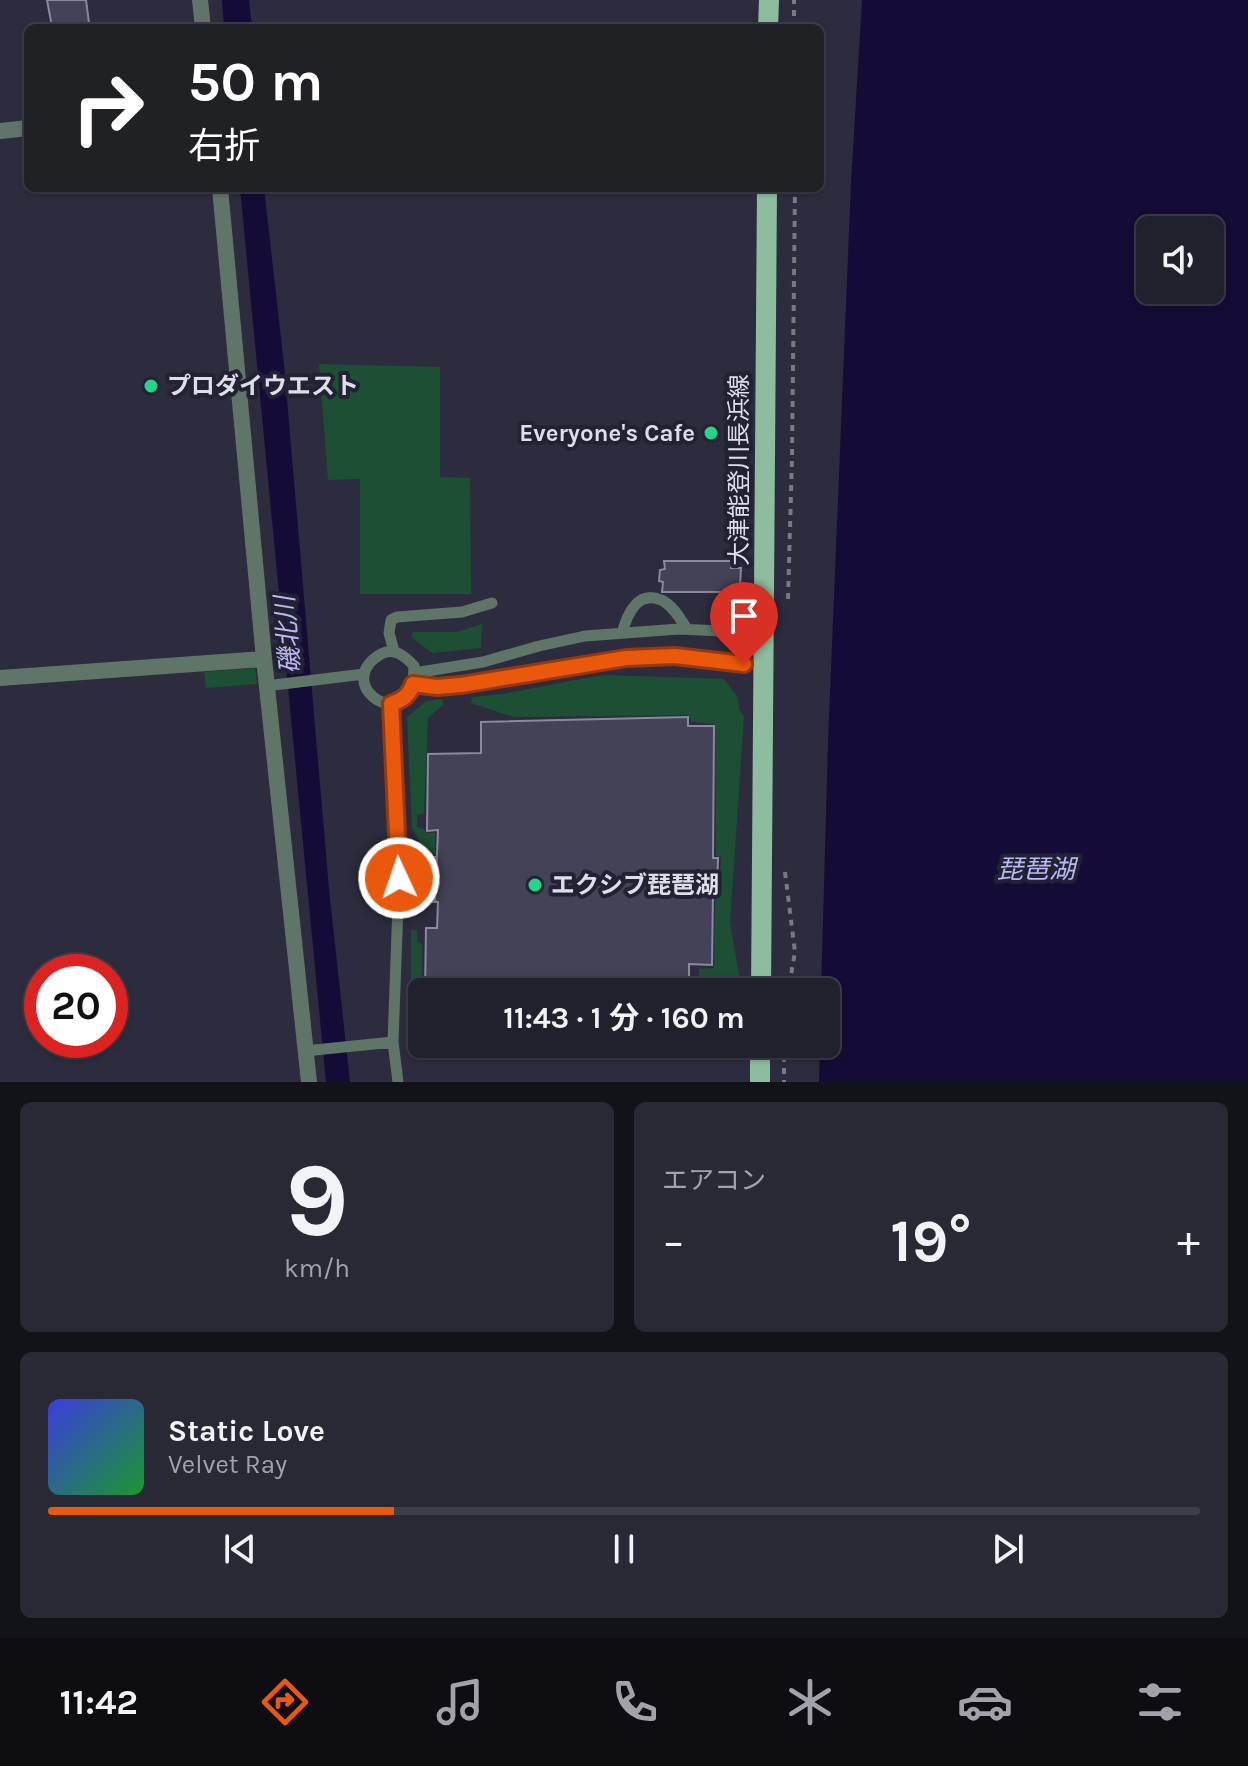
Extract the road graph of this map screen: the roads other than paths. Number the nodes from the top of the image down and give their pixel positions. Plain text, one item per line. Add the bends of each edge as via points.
1 (200, 0) edge
2 (769, 0) edge
3 (203, 24) edge
4 (768, 24) edge
5 (24, 128) edge
6 (0, 131) edge
7 (220, 192) edge
8 (767, 192) edge
9 (492, 603) dead end
10 (687, 629) junction
11 (742, 632) dead end
12 (622, 633) junction
13 (394, 651) junction
14 (264, 659) junction
15 (744, 664) dead end
16 (364, 674) junction
17 (0, 678) edge
18 (413, 678) junction
19 (273, 685) junction
20 (391, 704) junction
21 (761, 978) edge
22 (393, 1042) junction
23 (311, 1051) junction
24 (760, 1058) edge
25 (309, 1082) edge
26 (398, 1082) edge
27 (760, 1082) edge

1 - 3 street
2 - 4 main road
5 - 6 street
7 - 14 street
8 - 21 main road, 大津能登川長浜線
9 - 13 lane via 462,612 397,617 391,620 389,633
10 - 11 lane
10 - 12 lane
10 - 12 lane via 662,600 650,599 636,603
12 - 18 lane via 585,636
13 - 16 lane via 371,661
13 - 18 lane via 414,666
14 - 17 street
14 - 19 street
15 - 18 lane via 675,656 626,658 461,685 437,687
16 - 19 lane
16 - 20 lane via 365,688 375,699
18 - 20 lane via 410,692
19 - 23 street
20 - 22 lane via 399,878
22 - 23 lane
22 - 26 lane
23 - 25 street
24 - 27 main road

